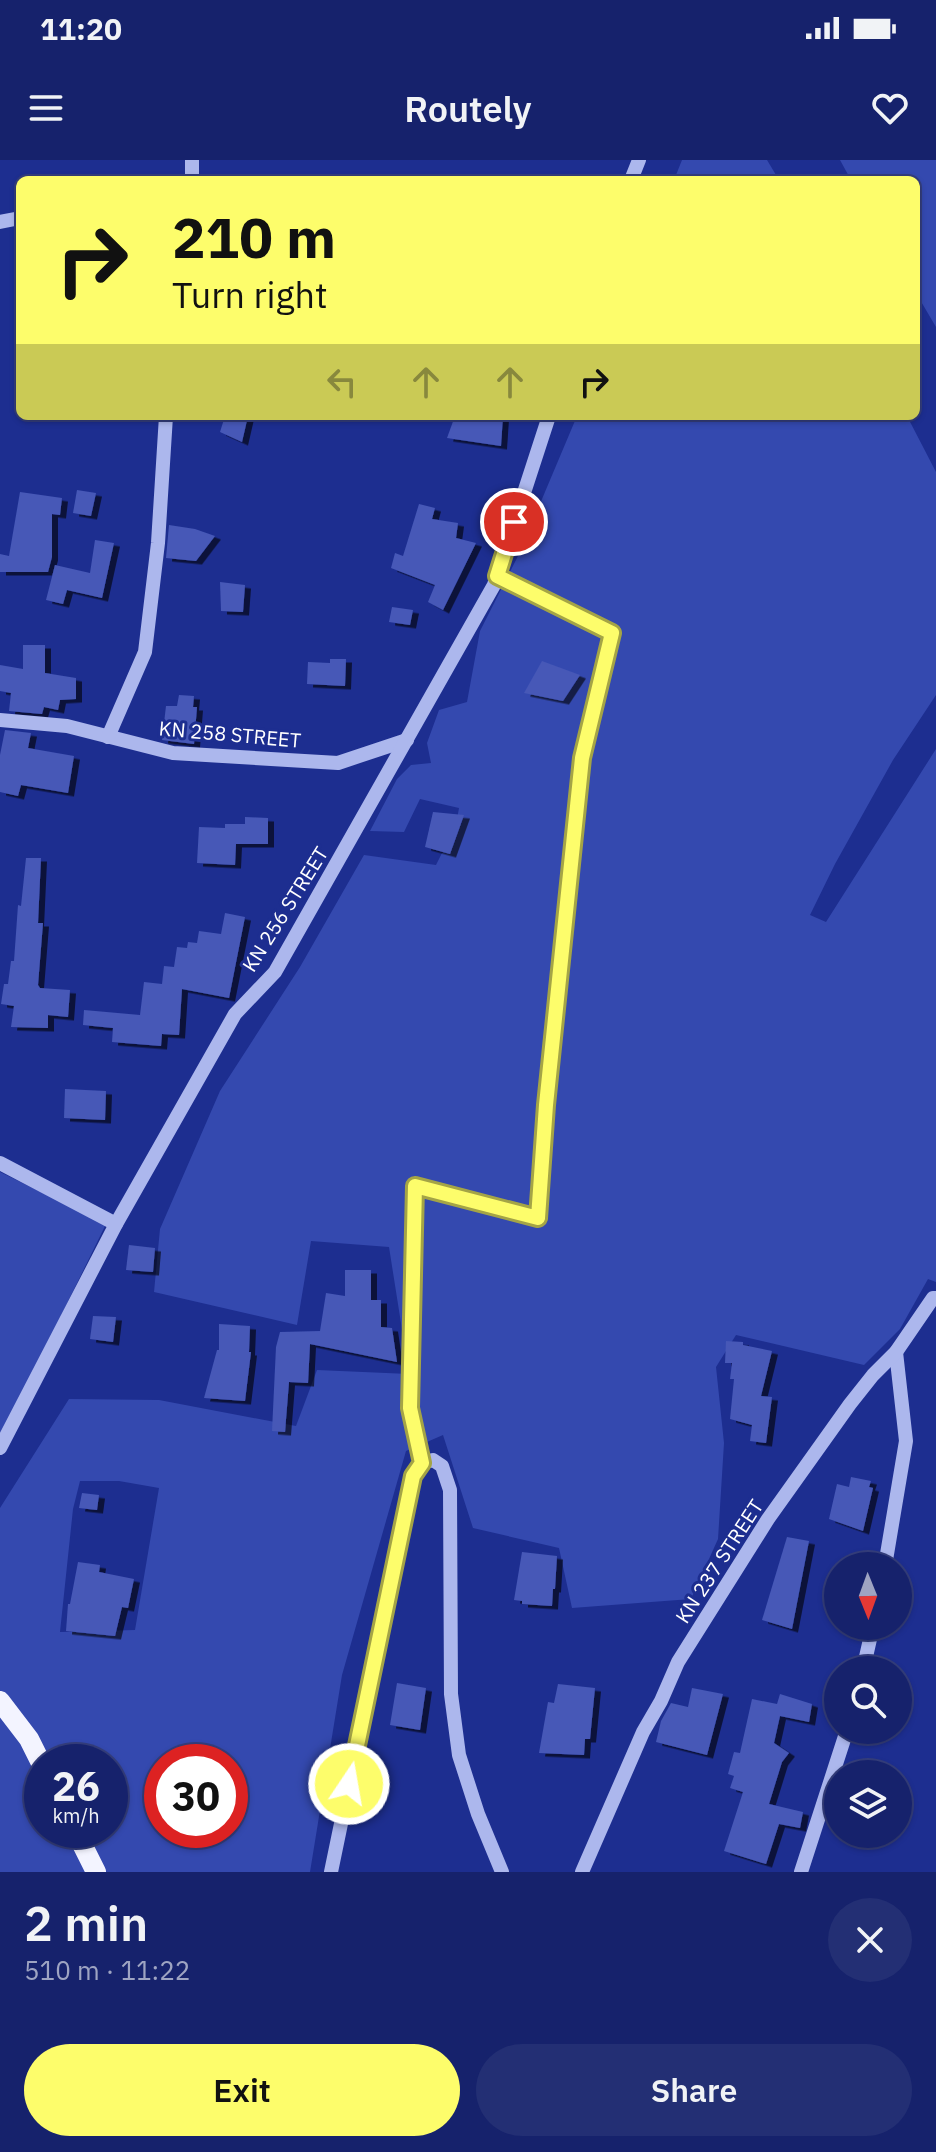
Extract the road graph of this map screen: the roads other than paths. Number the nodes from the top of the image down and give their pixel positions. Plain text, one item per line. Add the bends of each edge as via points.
1 (166, 420) edge
2 (548, 420) edge
3 (497, 576) junction
4 (0, 720) edge
5 (108, 737) junction
6 (407, 740) junction
7 (0, 1163) edge
8 (116, 1224) junction
9 (935, 1298) edge
10 (896, 1352) junction
11 (0, 1448) edge
12 (422, 1463) junction
13 (887, 1552) edge
14 (0, 1701) edge
15 (32, 1744) edge
16 (842, 1744) edge
17 (84, 1848) edge
18 (96, 1872) edge
19 (331, 1872) edge
20 (502, 1872) edge
21 (582, 1872) edge
22 (801, 1872) edge

1 - 5 street via 145,652
2 - 3 street, KN 256 STREET
3 - 6 street, KN 256 STREET
3 - 12 street via 612,633 582,758 538,1218 415,1186 410,1408
4 - 5 street, KN 258 STREET via 67,726
5 - 6 street, KN 258 STREET via 173,753 338,763
6 - 8 street, KN 256 STREET via 275,972 235,1014
7 - 8 street
8 - 11 street, KN 256 STREET
9 - 10 street, KN 237 STREET
10 - 13 street via 906,1441
10 - 21 street, KN 237 STREET via 850,1404 768,1519 678,1662
12 - 19 street via 413,1476
12 - 20 street via 433,1460 442,1466 450,1490 451,1694 459,1755
14 - 15 main road
16 - 22 street
17 - 18 main road

